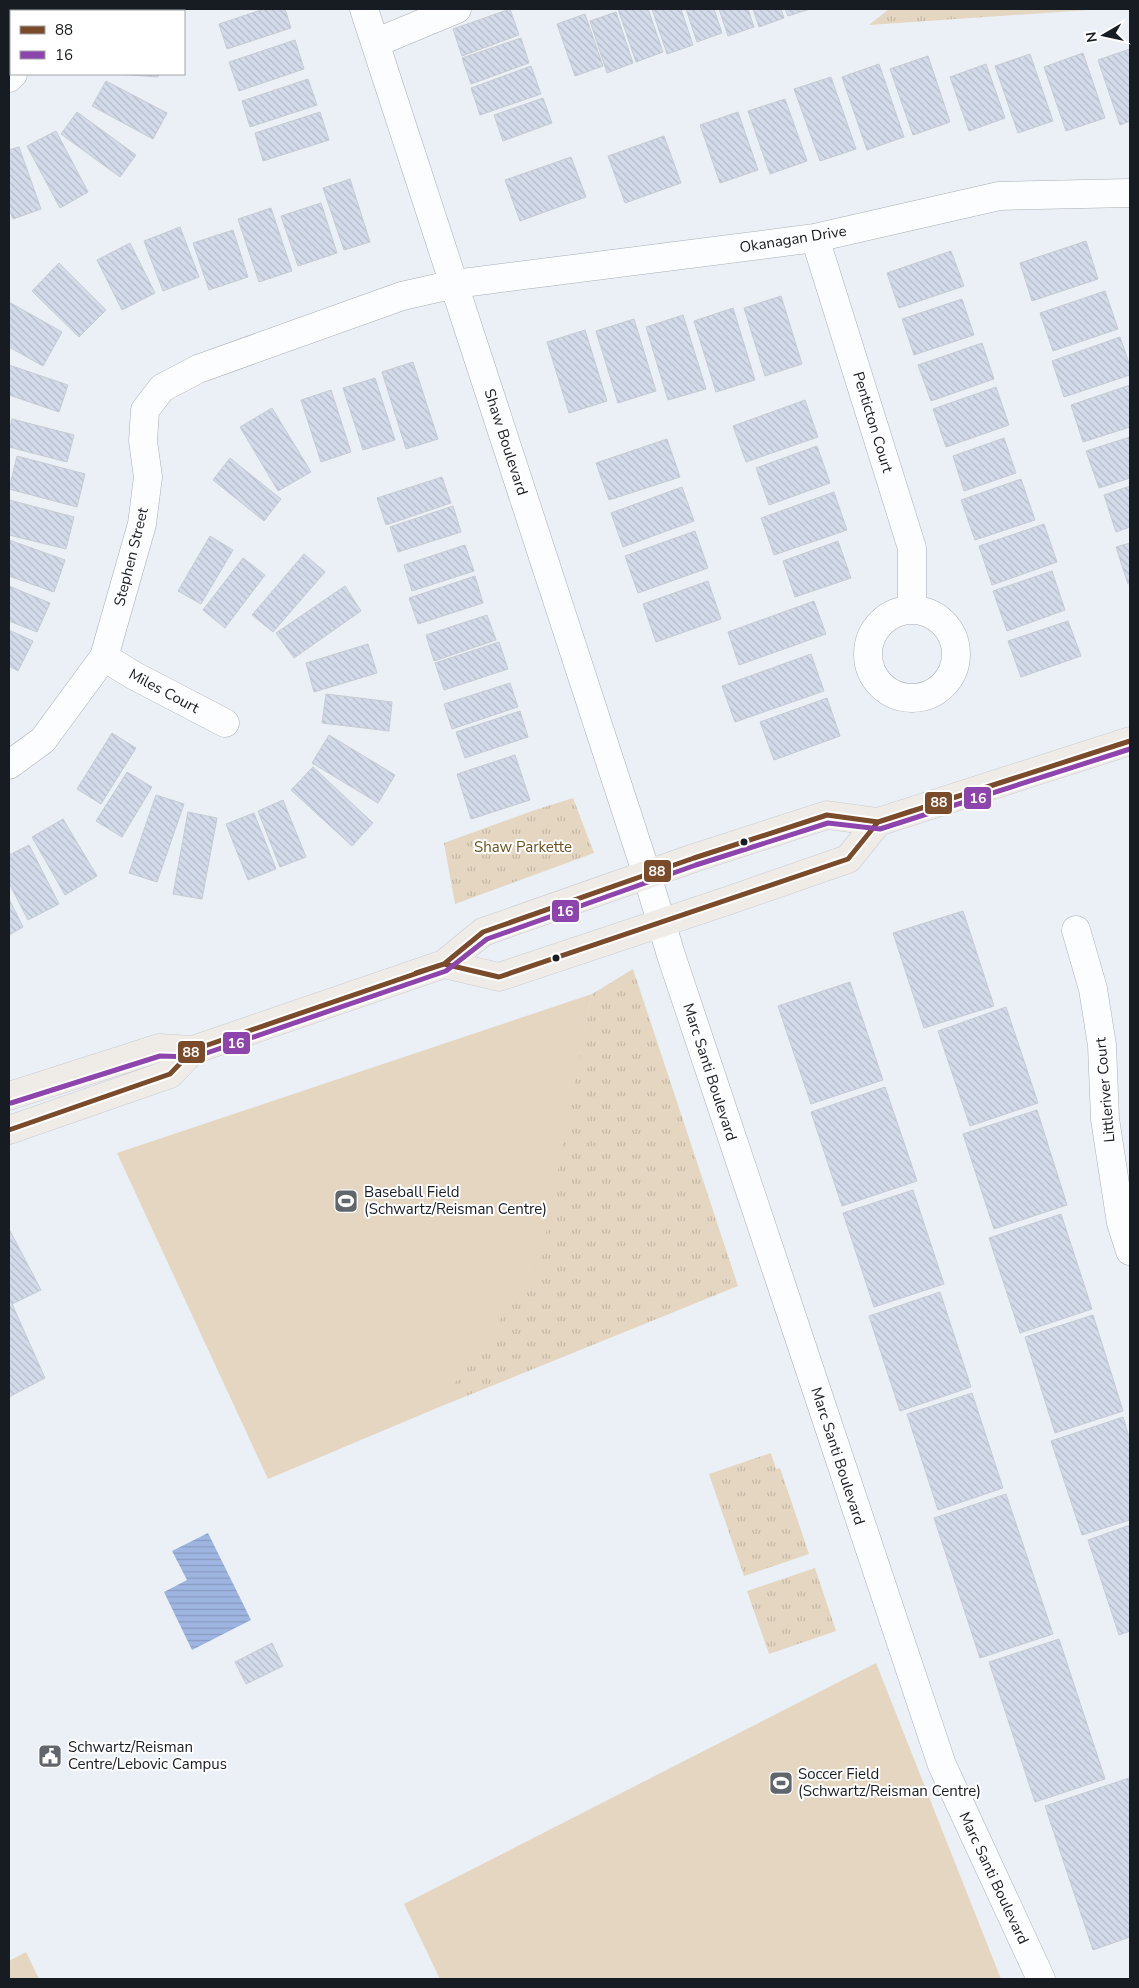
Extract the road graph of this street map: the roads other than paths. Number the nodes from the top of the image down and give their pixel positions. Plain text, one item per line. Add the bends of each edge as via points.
1 (364, 9) edge
2 (457, 9) edge
3 (375, 43) junction
4 (1130, 193) edge
5 (815, 238) junction
6 (455, 284) junction
7 (912, 609) dead end
8 (104, 657) junction
9 (225, 723) dead end
10 (1130, 741) edge
11 (9, 765) edge
12 (878, 822) junction
13 (647, 875) junction
14 (662, 923) junction
15 (1076, 930) dead end
16 (444, 964) junction
17 (193, 1050) junction
18 (9, 1096) edge
19 (9, 1130) edge
20 (1130, 1251) edge
21 (1041, 1979) edge

1 - 3 street, Shaw Boulevard
2 - 3 street
3 - 6 street, Shaw Boulevard
4 - 5 street, Okanagan Drive via 999,196
5 - 6 street, Okanagan Drive
5 - 7 street, Penticton Court via 912,548
6 - 8 street, Stephen Street via 402,296 198,370 162,388 145,410 143,441 148,477 142,524
6 - 13 street, Shaw Boulevard
8 - 9 street, Miles Court
8 - 11 street, Stephen Street via 43,740
10 - 12 main road
12 - 13 main road via 827,815
12 - 14 main road via 848,859
13 - 14 street, Shaw Boulevard
13 - 16 main road via 483,932
14 - 16 main road via 499,977
14 - 21 street, Marc Santi Boulevard via 942,1765
15 - 20 street, Littleriver Court via 1093,988 1102,1045 1105,1119 1121,1223
16 - 17 main road
17 - 18 main road via 159,1048
17 - 19 main road via 170,1074

